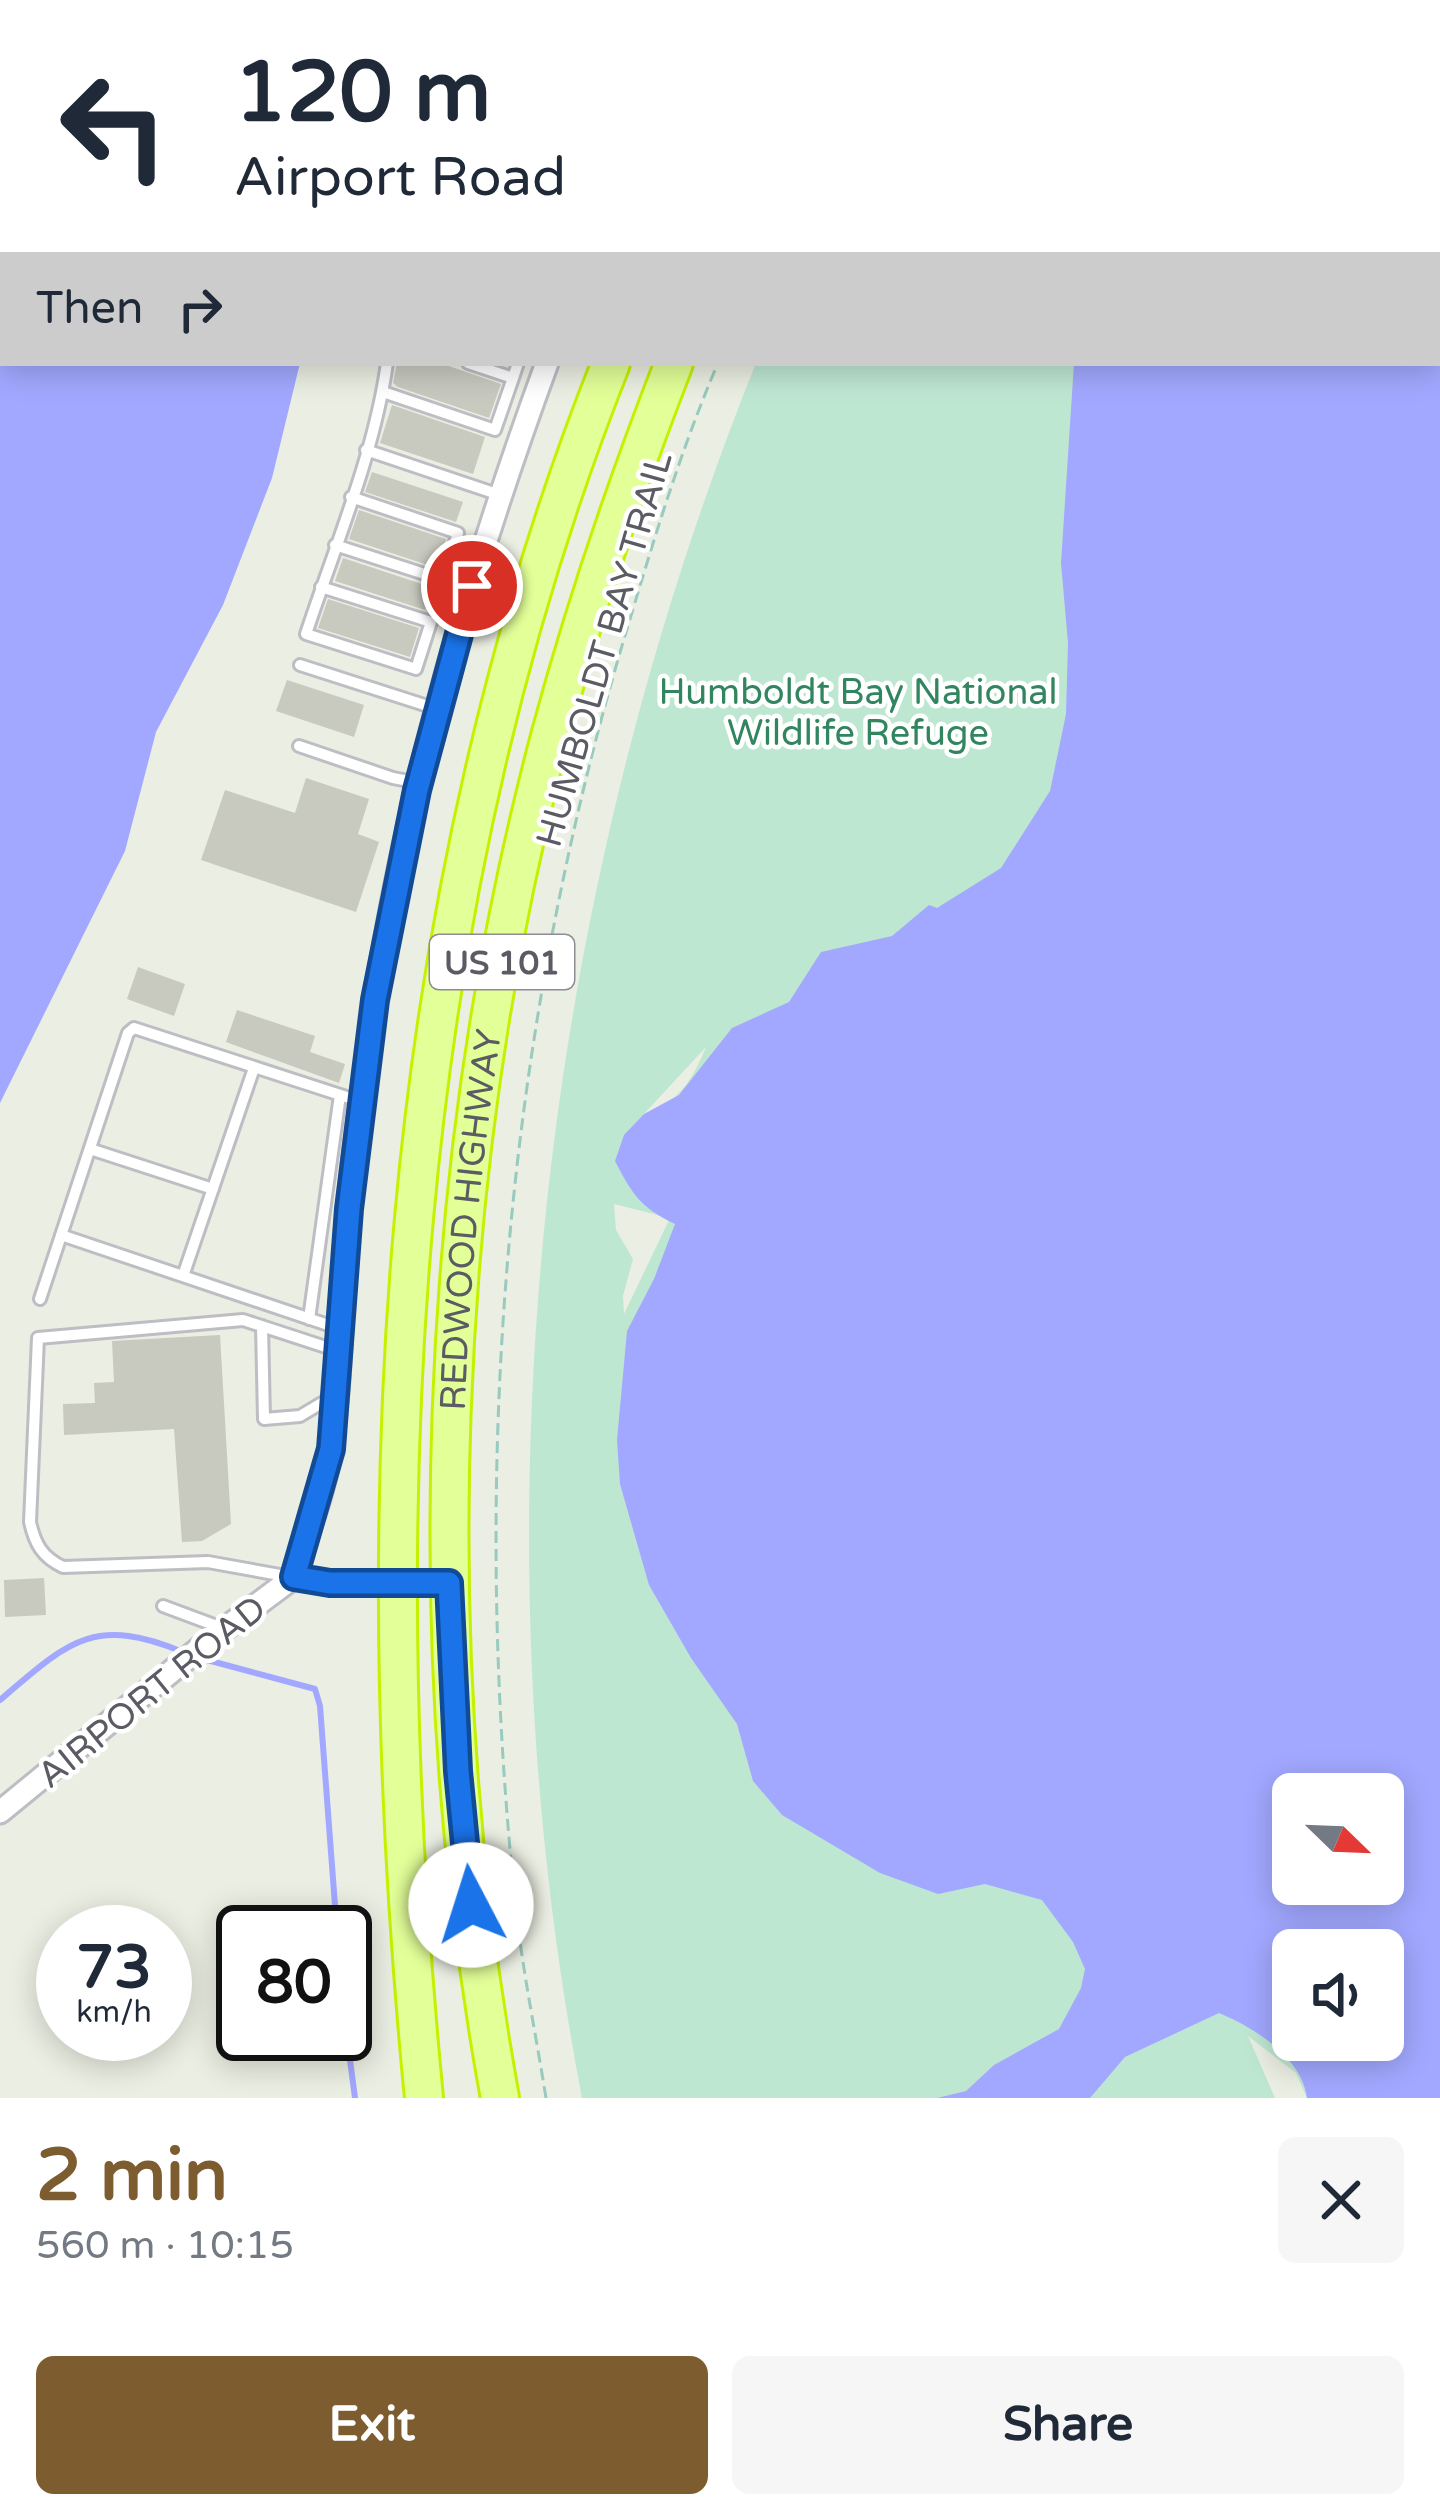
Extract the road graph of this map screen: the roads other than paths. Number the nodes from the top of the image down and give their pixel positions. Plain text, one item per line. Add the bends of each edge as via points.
1 (387, 366) edge
2 (477, 366) edge
3 (517, 366) edge
4 (546, 366) edge
5 (610, 366) edge
6 (673, 366) edge
7 (513, 378) junction
8 (383, 392) junction
9 (366, 450) junction
10 (500, 495) junction
11 (351, 497) junction
12 (335, 545) junction
13 (321, 587) junction
14 (299, 664) dead end
15 (437, 709) junction
16 (299, 746) dead end
17 (419, 783) junction
18 (254, 1068) junction
19 (351, 1099) junction
20 (90, 1149) junction
21 (340, 1181) junction
22 (213, 1189) junction
23 (61, 1235) junction
24 (319, 1252) junction
25 (345, 1253) junction
26 (183, 1276) junction
27 (40, 1299) dead end
28 (309, 1319) junction
29 (262, 1326) junction
30 (339, 1341) junction
31 (335, 1395) junction
32 (294, 1577) junction
33 (397, 1583) junction
34 (449, 1583) junction
35 (164, 1606) dead end
36 (218, 1635) junction
37 (0, 1812) edge
38 (424, 2098) edge
39 (500, 2098) edge

1 - 8 lane
2 - 7 lane
3 - 7 lane
4 - 10 street
5 - 33 highway, REDWOOD HIGHWAY / US 101 via 515,650 456,900 409,1259
6 - 34 highway, REDWOOD HIGHWAY / US 101 via 551,734 497,988 460,1286
7 - 8 lane via 495,430
8 - 9 lane
9 - 10 lane
9 - 11 lane
10 - 15 street
11 - 12 lane
11 - 12 lane via 458,533 453,549 442,580
12 - 13 lane
13 - 13 lane via 306,634 416,669 430,622
14 - 15 lane
15 - 17 street
16 - 17 lane
17 - 19 street
18 - 19 lane
18 - 20 lane via 134,1028
18 - 22 lane
19 - 21 street
20 - 22 lane
20 - 23 lane
21 - 24 lane
21 - 25 street
22 - 26 lane
23 - 26 lane
23 - 27 lane
24 - 25 lane
24 - 28 lane
25 - 30 street
26 - 28 lane
28 - 30 lane
29 - 30 lane
29 - 31 lane via 264,1419 299,1416
29 - 32 lane via 243,1320 38,1338 30,1522 35,1544 63,1567 208,1562
30 - 31 street
31 - 32 street via 331,1449
32 - 33 street, AIRPORT ROAD
32 - 36 street, AIRPORT ROAD
33 - 34 street, AIRPORT ROAD
33 - 38 highway, REDWOOD HIGHWAY / US 101 via 400,1768
34 - 39 highway, REDWOOD HIGHWAY / US 101 via 471,1905
35 - 36 lane
36 - 37 street, AIRPORT ROAD

